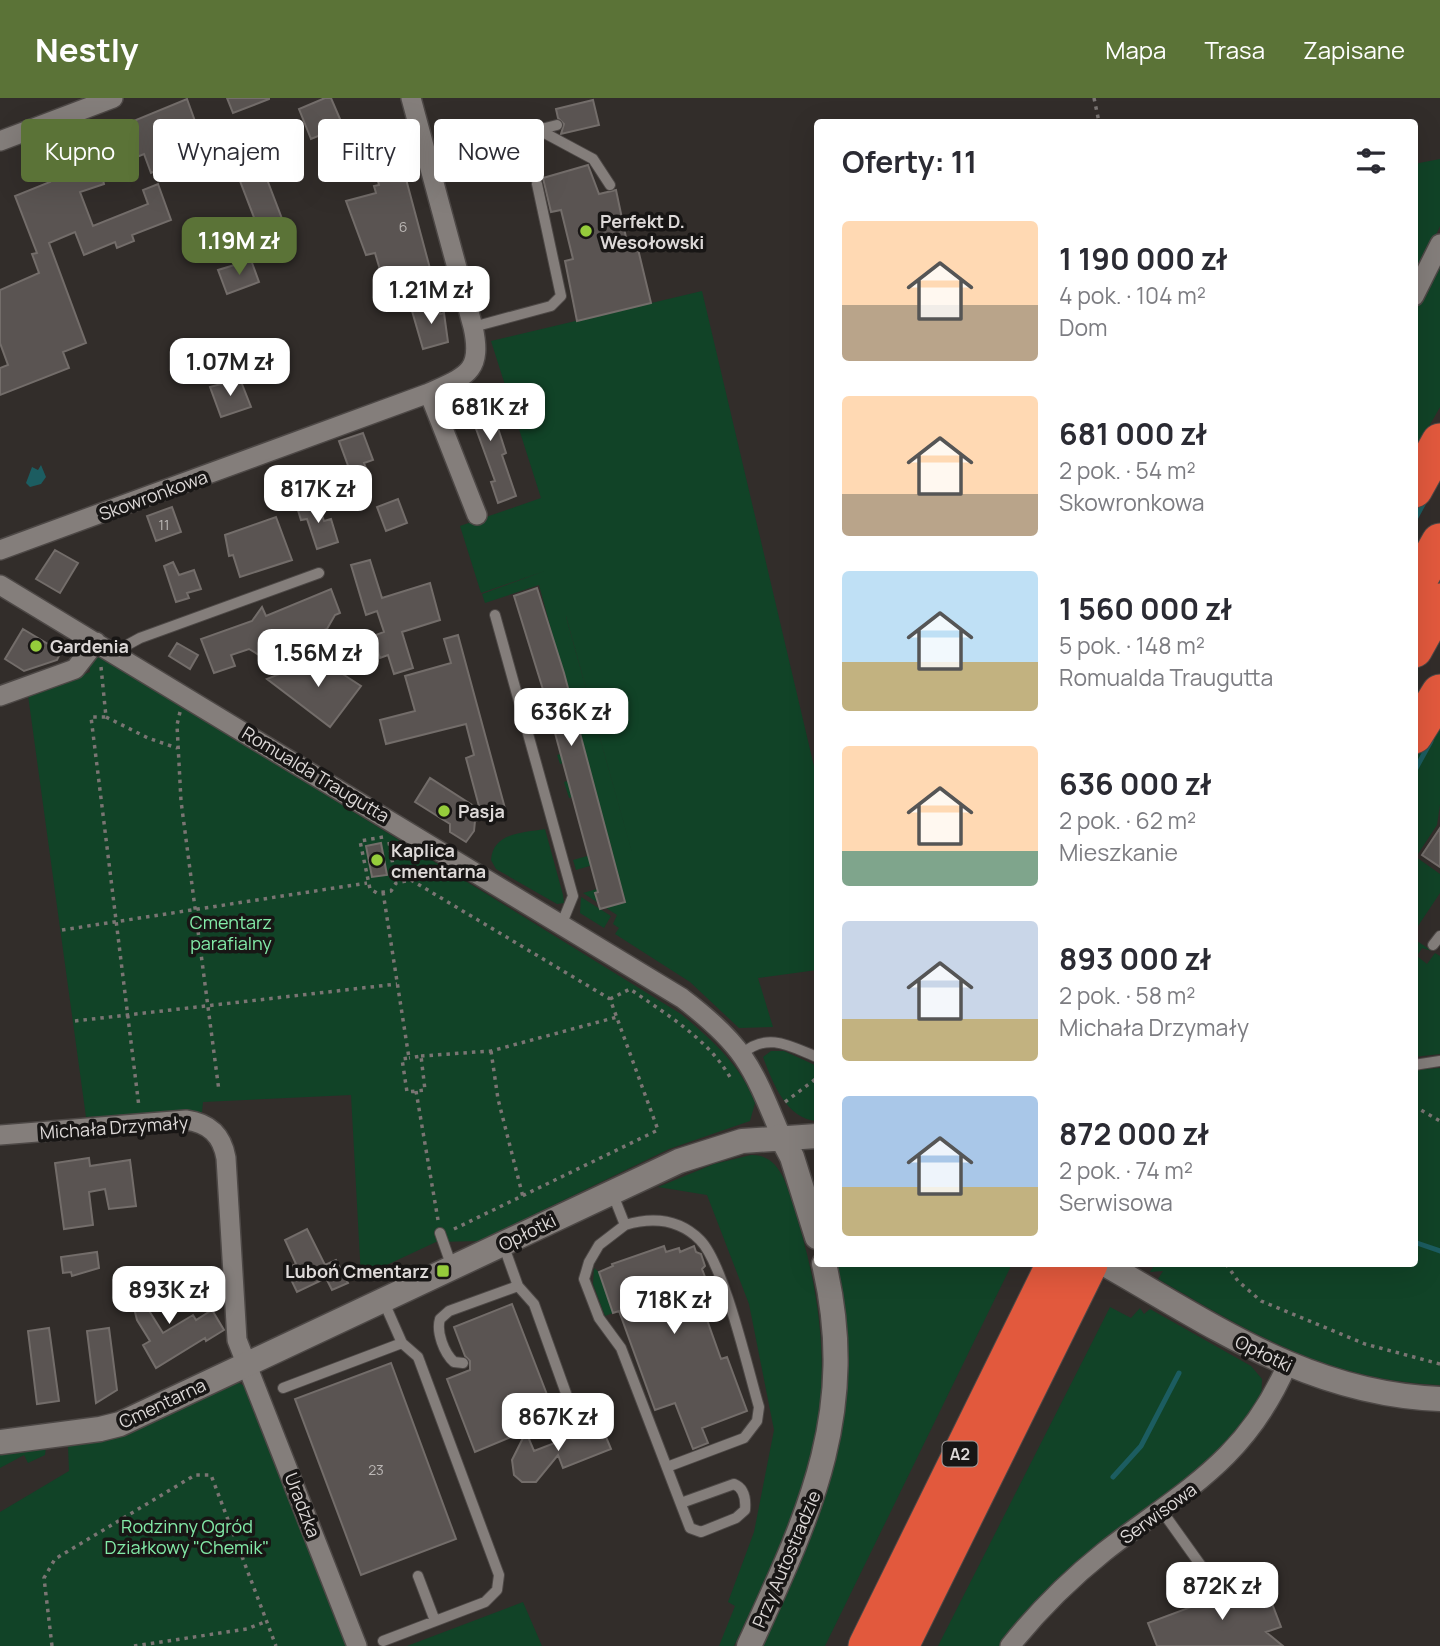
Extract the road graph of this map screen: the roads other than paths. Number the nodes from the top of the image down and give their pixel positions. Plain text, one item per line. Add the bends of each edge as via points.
1 (113, 98) edge
2 (411, 98) edge
3 (557, 125) dead end
4 (544, 129) edge
5 (544, 133) edge
6 (0, 141) edge
7 (434, 156) edge
8 (427, 158) junction
9 (537, 184) dead end
10 (610, 185) dead end
11 (1440, 244) edge
12 (1418, 288) edge
13 (472, 327) junction
14 (429, 393) junction
15 (1440, 442) edge
16 (1418, 482) edge
17 (477, 515) dead end
18 (1440, 541) edge
19 (0, 550) edge
20 (319, 573) dead end
21 (1418, 581) edge
22 (0, 584) edge
23 (1440, 602) edge
24 (495, 615) dead end
25 (1418, 642) edge
26 (92, 648) junction
27 (119, 655) junction
28 (1440, 693) edge
29 (0, 696) edge
30 (1418, 729) edge
31 (562, 923) junction
32 (1440, 936) edge
33 (1433, 945) dead end
34 (743, 1054) junction
35 (814, 1056) edge
36 (1440, 1061) edge
37 (1418, 1064) edge
38 (0, 1135) edge
39 (782, 1136) junction
40 (814, 1136) edge
41 (612, 1191) junction
42 (625, 1225) junction
43 (814, 1227) edge
44 (440, 1233) road end
45 (502, 1243) junction
46 (452, 1267) junction
47 (825, 1267) edge
48 (1054, 1267) edge
49 (1087, 1267) edge
50 (1110, 1267) edge
51 (518, 1286) junction
52 (383, 1300) junction
53 (402, 1343) junction
54 (242, 1360) junction
55 (463, 1363) dead end
56 (1287, 1366) junction
57 (283, 1388) dead end
58 (1440, 1399) edge
59 (529, 1425) dead end
60 (0, 1441) edge
61 (667, 1467) junction
62 (681, 1503) junction
63 (1162, 1511) junction
64 (1202, 1567) dead end
65 (418, 1576) dead end
66 (435, 1622) junction
67 (383, 1641) dead end
68 (357, 1646) edge
69 (748, 1646) edge
70 (867, 1646) edge
71 (900, 1646) edge
72 (1010, 1646) edge

1 - 6 street
2 - 8 street, Skowronkowa
3 - 4 lane
5 - 10 lane via 593,159
7 - 8 lane
8 - 13 street, Skowronkowa
9 - 13 lane via 561,296 551,306
11 - 12 street
13 - 14 street, Skowronkowa via 477,351 472,368 464,377
14 - 17 street
14 - 19 street, Skowronkowa
15 - 16 highway
18 - 21 highway
20 - 27 lane via 140,638
22 - 26 street, Romualda Traugutta
23 - 25 highway
24 - 31 lane via 573,896
26 - 27 street, Romualda Traugutta
26 - 29 street via 75,669
27 - 31 street, Romualda Traugutta
28 - 30 highway
31 - 34 street, Romualda Traugutta via 712,1022
32 - 33 lane
34 - 35 lane via 755,1043 769,1040
34 - 39 street, Romualda Traugutta via 765,1091
36 - 37 lane
38 - 54 street, Michała Drzymały via 186,1121 213,1130 226,1157 236,1335
39 - 40 street, Opłotki
39 - 41 street, Opłotki via 700,1153
39 - 43 street
41 - 42 lane
41 - 45 street, Opłotki
42 - 61 lane via 599,1245 584,1279 599,1318 621,1348
42 - 61 lane via 670,1222 703,1242 726,1295 759,1407 754,1428 744,1438
44 - 46 lane
45 - 46 street, Opłotki
45 - 51 lane
46 - 52 street, Opłotki
47 - 69 street, Przy Autostradzie via 836,1360 827,1446 805,1522
48 - 70 highway, A2
49 - 71 highway, A2
50 - 56 street, Opłotki
51 - 55 lane via 449,1311 440,1319 438,1329 447,1353 454,1362
51 - 59 lane via 534,1304 567,1396 559,1412
52 - 53 lane
52 - 54 street, Opłotki
53 - 57 lane
53 - 66 lane via 418,1357 499,1575 497,1590 485,1602
54 - 60 street, Cmentarna via 120,1424
54 - 68 street, Uradzka
56 - 58 street, Opłotki via 1367,1390
56 - 63 street, Serwisowa via 1267,1407 1237,1448
61 - 62 lane
62 - 62 lane via 696,1532 739,1516 746,1503 741,1488 734,1484
63 - 64 lane
63 - 72 street, Serwisowa via 1058,1592
65 - 66 lane
66 - 67 lane

